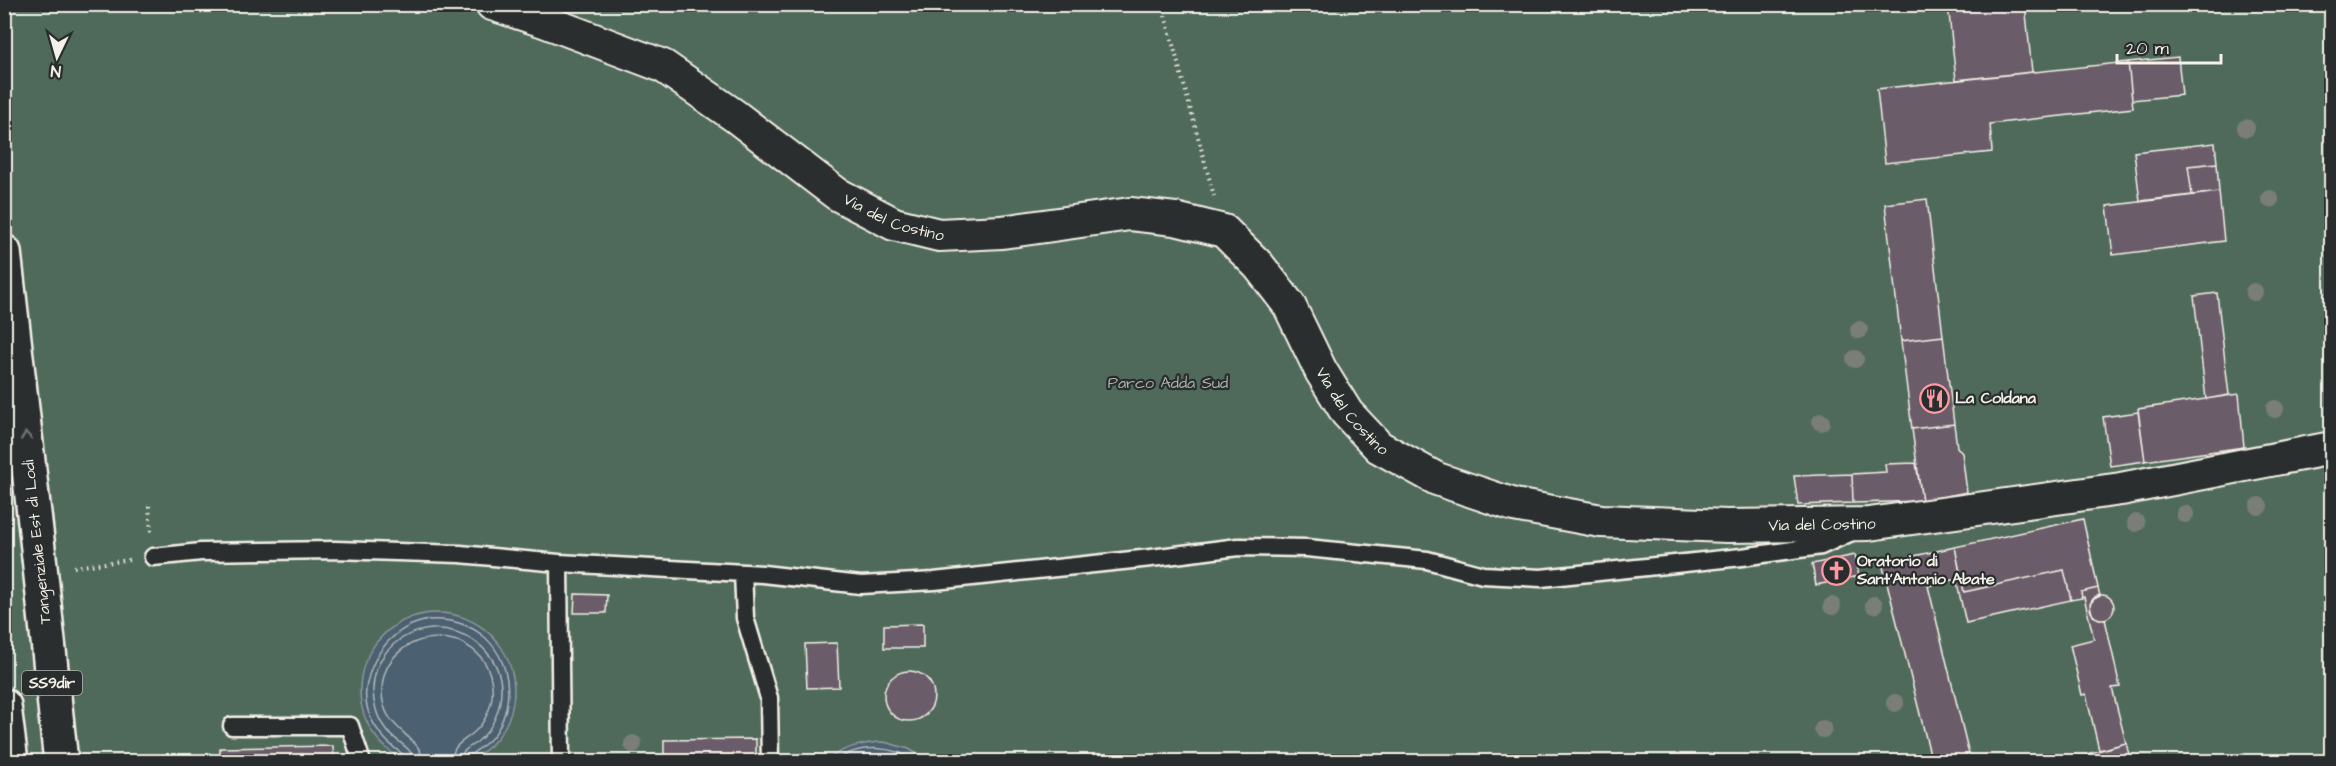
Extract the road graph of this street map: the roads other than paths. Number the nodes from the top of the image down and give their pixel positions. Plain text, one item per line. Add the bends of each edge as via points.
1 (492, 4) edge
2 (4, 252) edge
3 (2331, 448) edge
4 (1869, 524) junction
5 (153, 557) road end
6 (559, 563) junction
7 (743, 573) junction
8 (4, 706) edge
9 (232, 726) dead end
10 (10, 762) edge
11 (61, 762) edge
12 (362, 762) edge
13 (561, 762) edge
14 (770, 762) edge

1 - 4 street, Via del Costino via 663,66 837,194 894,224 939,235 1002,232 1130,214 1175,219 1224,231 1259,266 1289,305 1321,371 1347,413 1379,447 1437,479 1514,505 1601,521 1727,526
11 -> 2 highway, Tangenziale Est di Lodi / SS9dir, bridge
3 - 4 street, Via del Costino via 2121,489
4 - 7 lane via 1821,546 1541,578 1483,575 1427,560 1329,550 1238,547 934,581 861,585
5 - 6 lane via 201,552 335,550 460,554
6 - 7 lane
6 - 13 lane
7 - 14 lane via 745,618 769,698
8 - 10 highway, SS9dir
9 - 12 lane via 350,726

